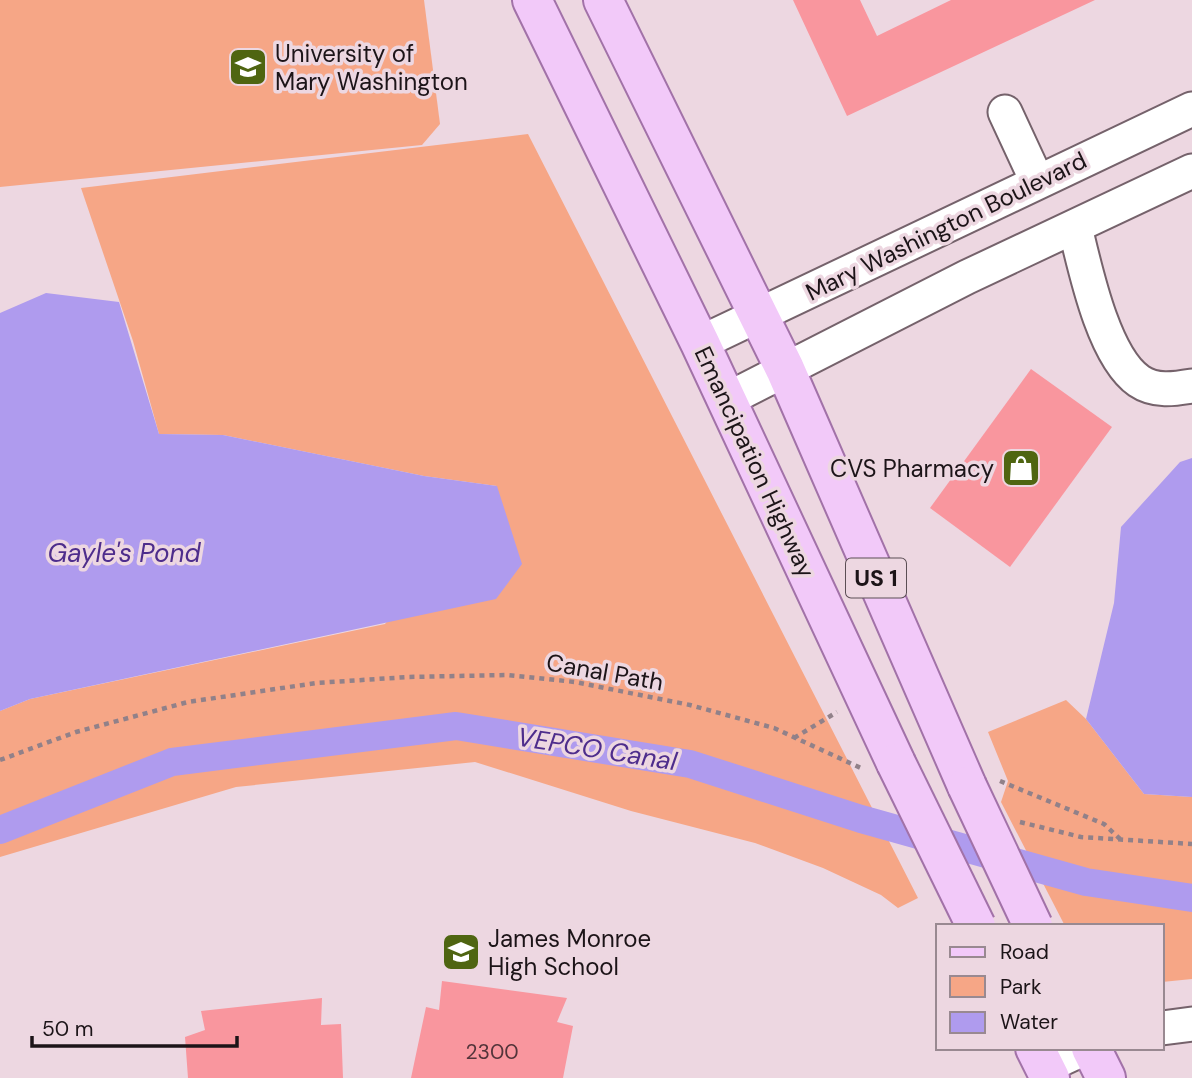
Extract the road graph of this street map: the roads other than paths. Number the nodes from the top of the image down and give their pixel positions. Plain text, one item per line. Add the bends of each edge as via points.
1 (532, 0) edge
2 (603, 0) edge
3 (1192, 109) edge
4 (1005, 112) dead end
5 (1192, 171) edge
6 (1037, 181) junction
7 (1075, 227) junction
8 (758, 316) junction
9 (700, 343) junction
10 (785, 369) junction
11 (1192, 386) edge
12 (726, 400) junction
13 (975, 924) edge
14 (1032, 924) edge
15 (1192, 1024) edge
16 (1164, 1028) edge
17 (1080, 1050) edge
18 (1092, 1050) edge
19 (1043, 1065) edge
20 (1106, 1078) edge

1 - 9 main road, Emancipation Highway / US 1
2 - 8 main road, US 1
3 - 6 street, Mary Washington Boulevard
4 - 6 street
5 - 7 street
6 - 8 street, Mary Washington Boulevard
7 - 10 street
7 - 11 street via 1093,304 1127,370 1140,382 1157,388
8 - 9 street, Mary Washington Boulevard
8 - 10 main road, US 1
9 - 12 main road, Emancipation Highway / US 1
10 - 12 street
10 - 14 main road, US 1, bridge via 983,784
12 - 13 main road, Emancipation Highway / US 1, bridge via 885,768
15 - 16 street
17 - 19 street
18 - 20 main road

